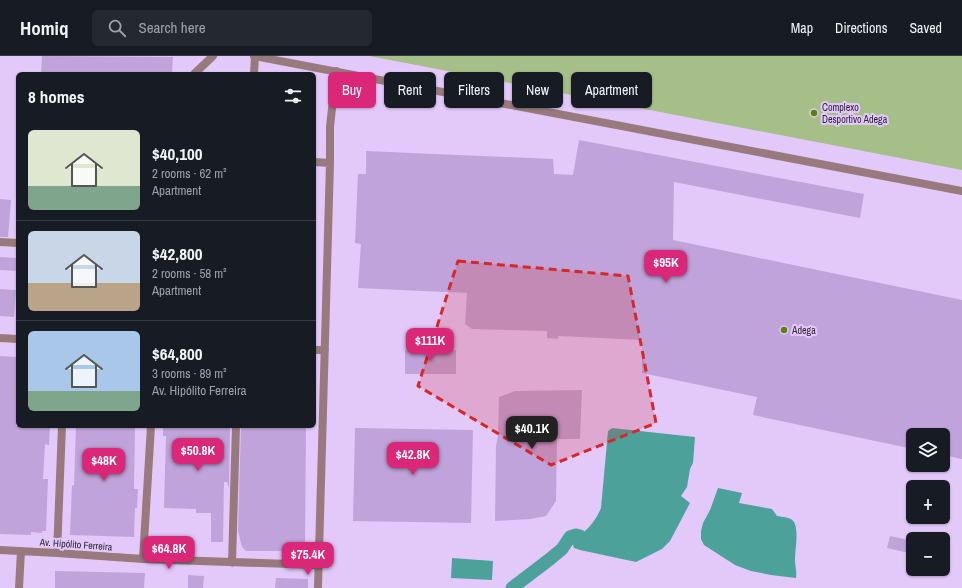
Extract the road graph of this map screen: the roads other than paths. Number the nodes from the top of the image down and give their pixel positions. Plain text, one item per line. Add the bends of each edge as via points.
1 (213, 56) edge
2 (255, 56) edge
3 (336, 71) junction
4 (196, 72) edge
5 (254, 72) edge
6 (316, 162) edge
7 (330, 163) junction
8 (962, 191) edge
9 (0, 242) edge
10 (16, 243) edge
11 (0, 338) edge
12 (16, 339) edge
13 (316, 350) edge
14 (325, 350) junction
15 (62, 428) edge
16 (151, 428) edge
17 (236, 428) edge
18 (0, 550) edge
19 (21, 551) junction
20 (57, 552) junction
21 (143, 559) junction
22 (232, 563) junction
23 (318, 565) junction
24 (19, 588) edge
25 (318, 588) edge

1 - 4 street
2 - 3 street
2 - 5 street
3 - 7 street via 330,127
3 - 8 street
6 - 7 street
7 - 14 street
9 - 10 street
11 - 12 street
13 - 14 street
14 - 23 street
15 - 20 street
16 - 21 street
17 - 22 street
18 - 19 street, Av. Hipólito Ferreira
19 - 20 street, Av. Hipólito Ferreira
19 - 24 street
20 - 21 street, Av. Hipólito Ferreira
21 - 22 street, Av. Hipólito Ferreira
22 - 23 street, Av. Hipólito Ferreira
23 - 25 street

